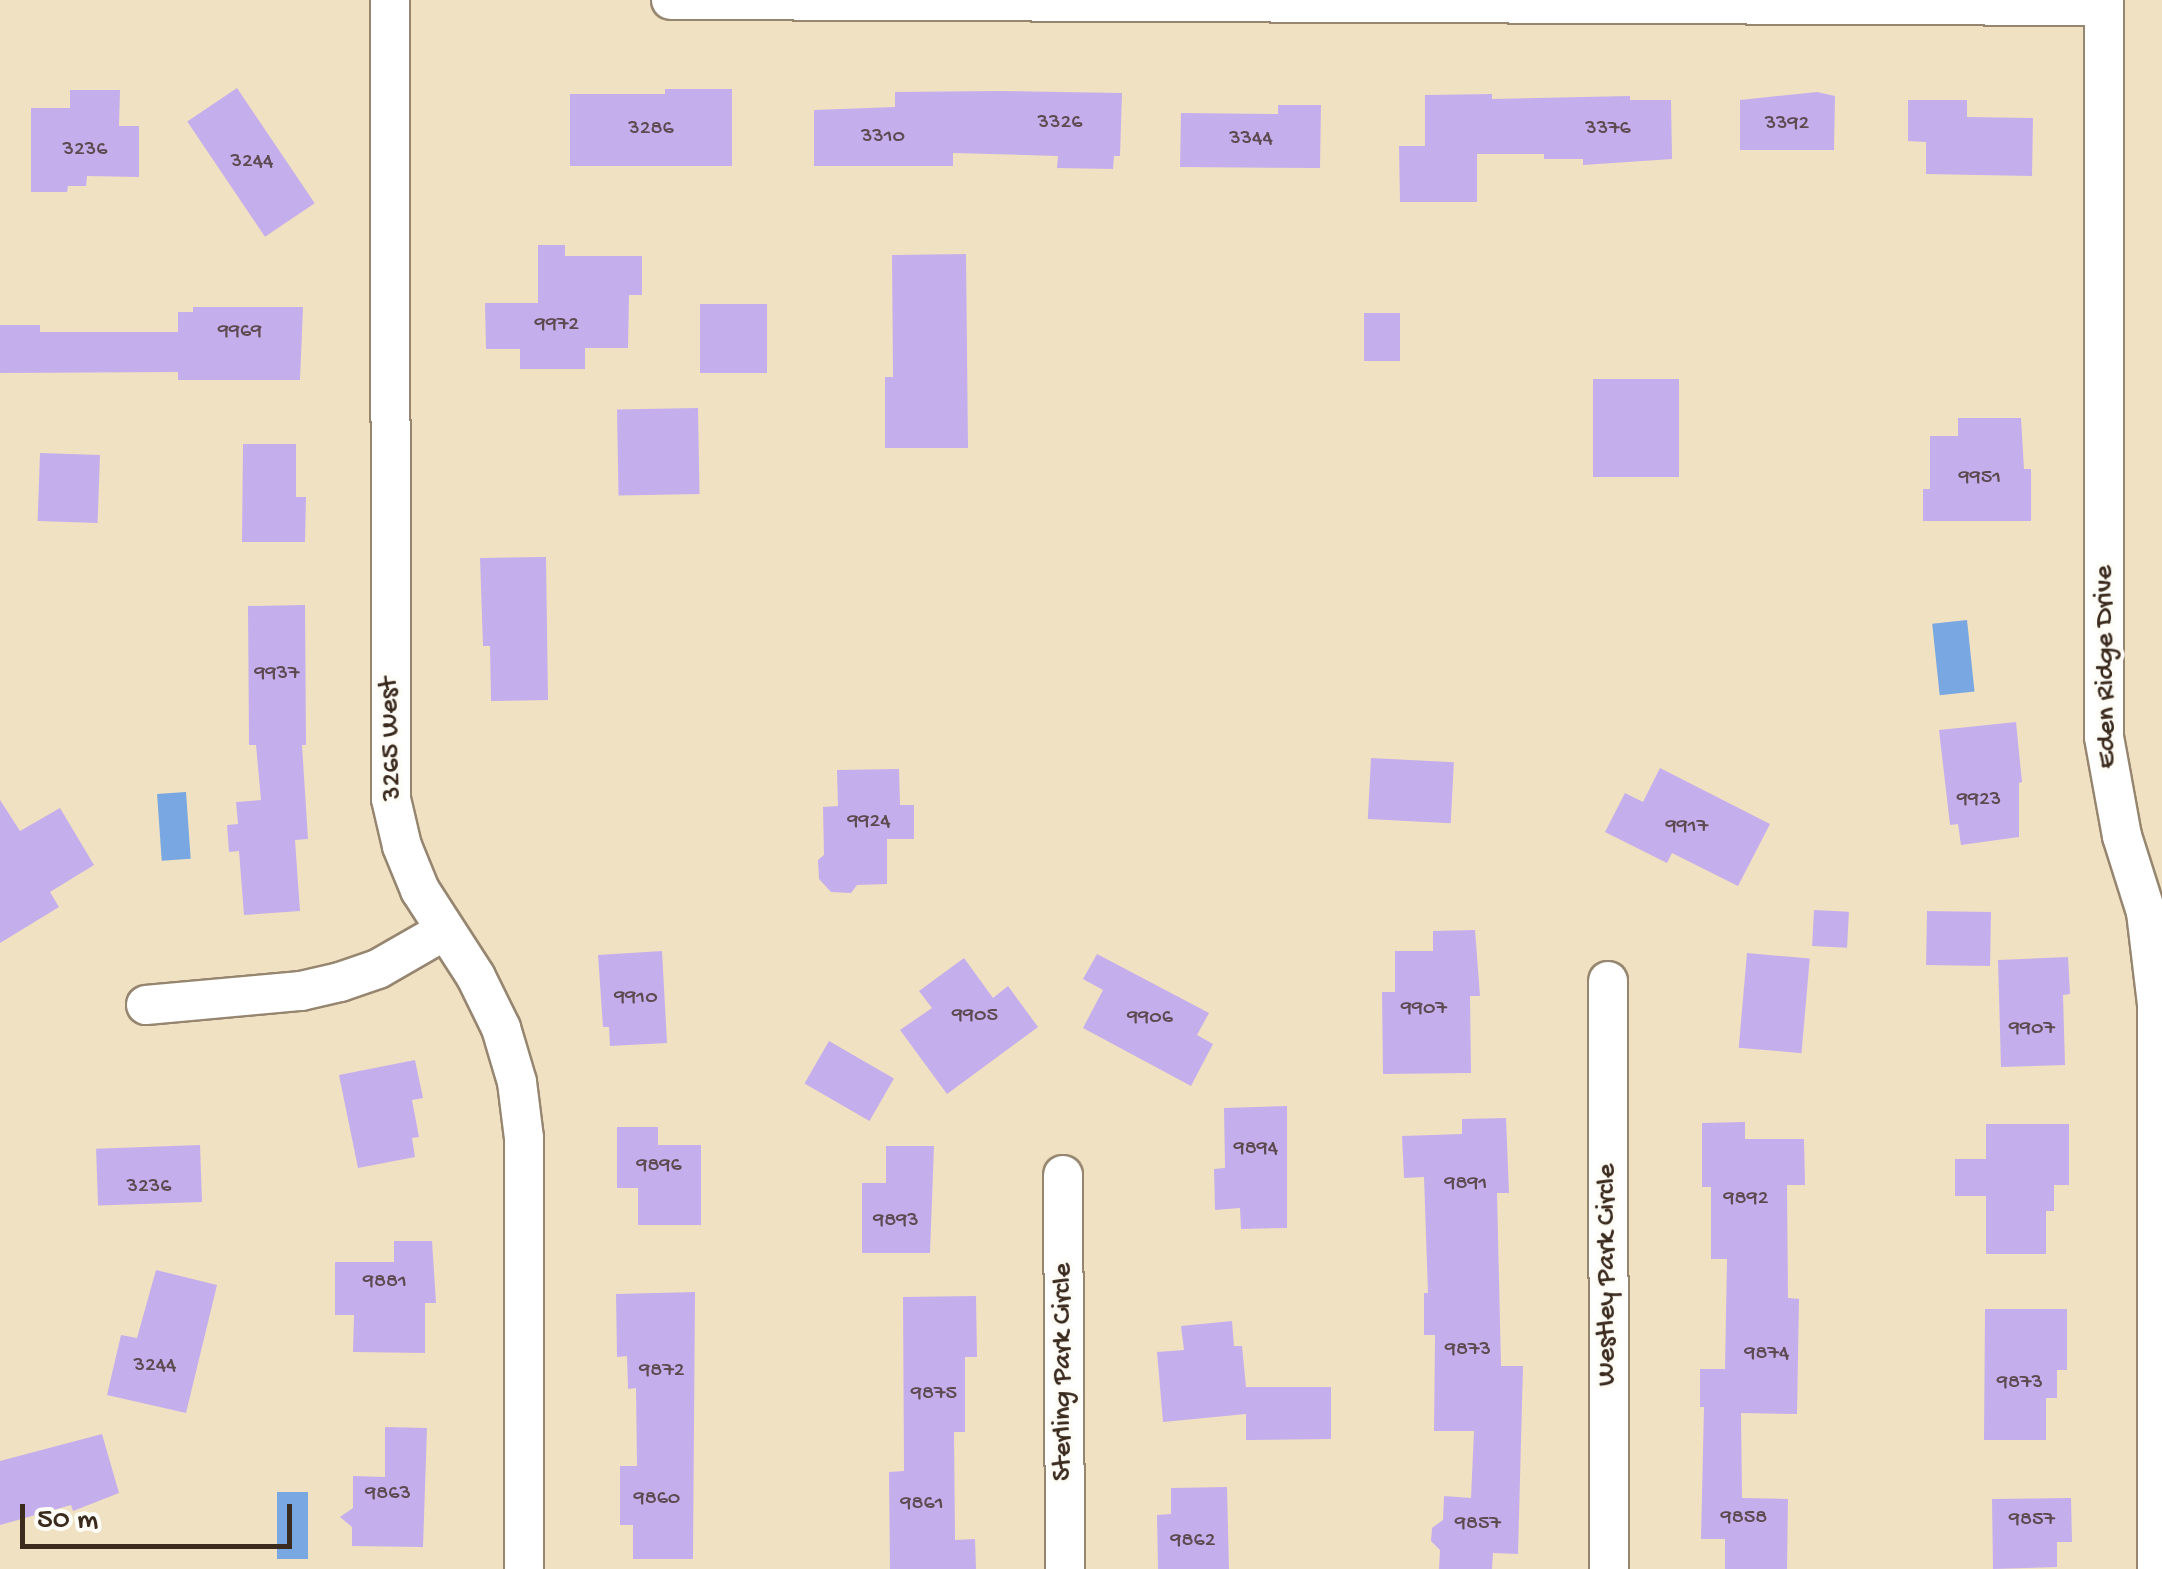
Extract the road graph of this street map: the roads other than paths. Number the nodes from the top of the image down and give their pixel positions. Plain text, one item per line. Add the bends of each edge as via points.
1 (390, 0) edge
2 (671, 0) edge
3 (1260, 1) edge
4 (2104, 3) edge
5 (444, 931) junction
6 (1608, 981) dead end
7 (146, 1005) dead end
8 (1063, 1174) dead end
9 (2159, 1266) edge
10 (524, 1569) edge
11 (1065, 1569) edge
12 (1609, 1569) edge
13 (2157, 1569) edge

1 - 5 street, 3265 West via 392,799 402,846
2 - 3 street
3 - 4 street
4 - 9 street, Eden Ridge Drive via 2104,737 2110,787 2154,956
5 - 7 street via 378,970 340,982
5 - 10 street, 3265 West via 501,1028 517,1082 524,1138
6 - 12 street, Westley Park Circle
8 - 11 street, Sterling Park Circle
9 - 13 street, Eden Ridge Drive

